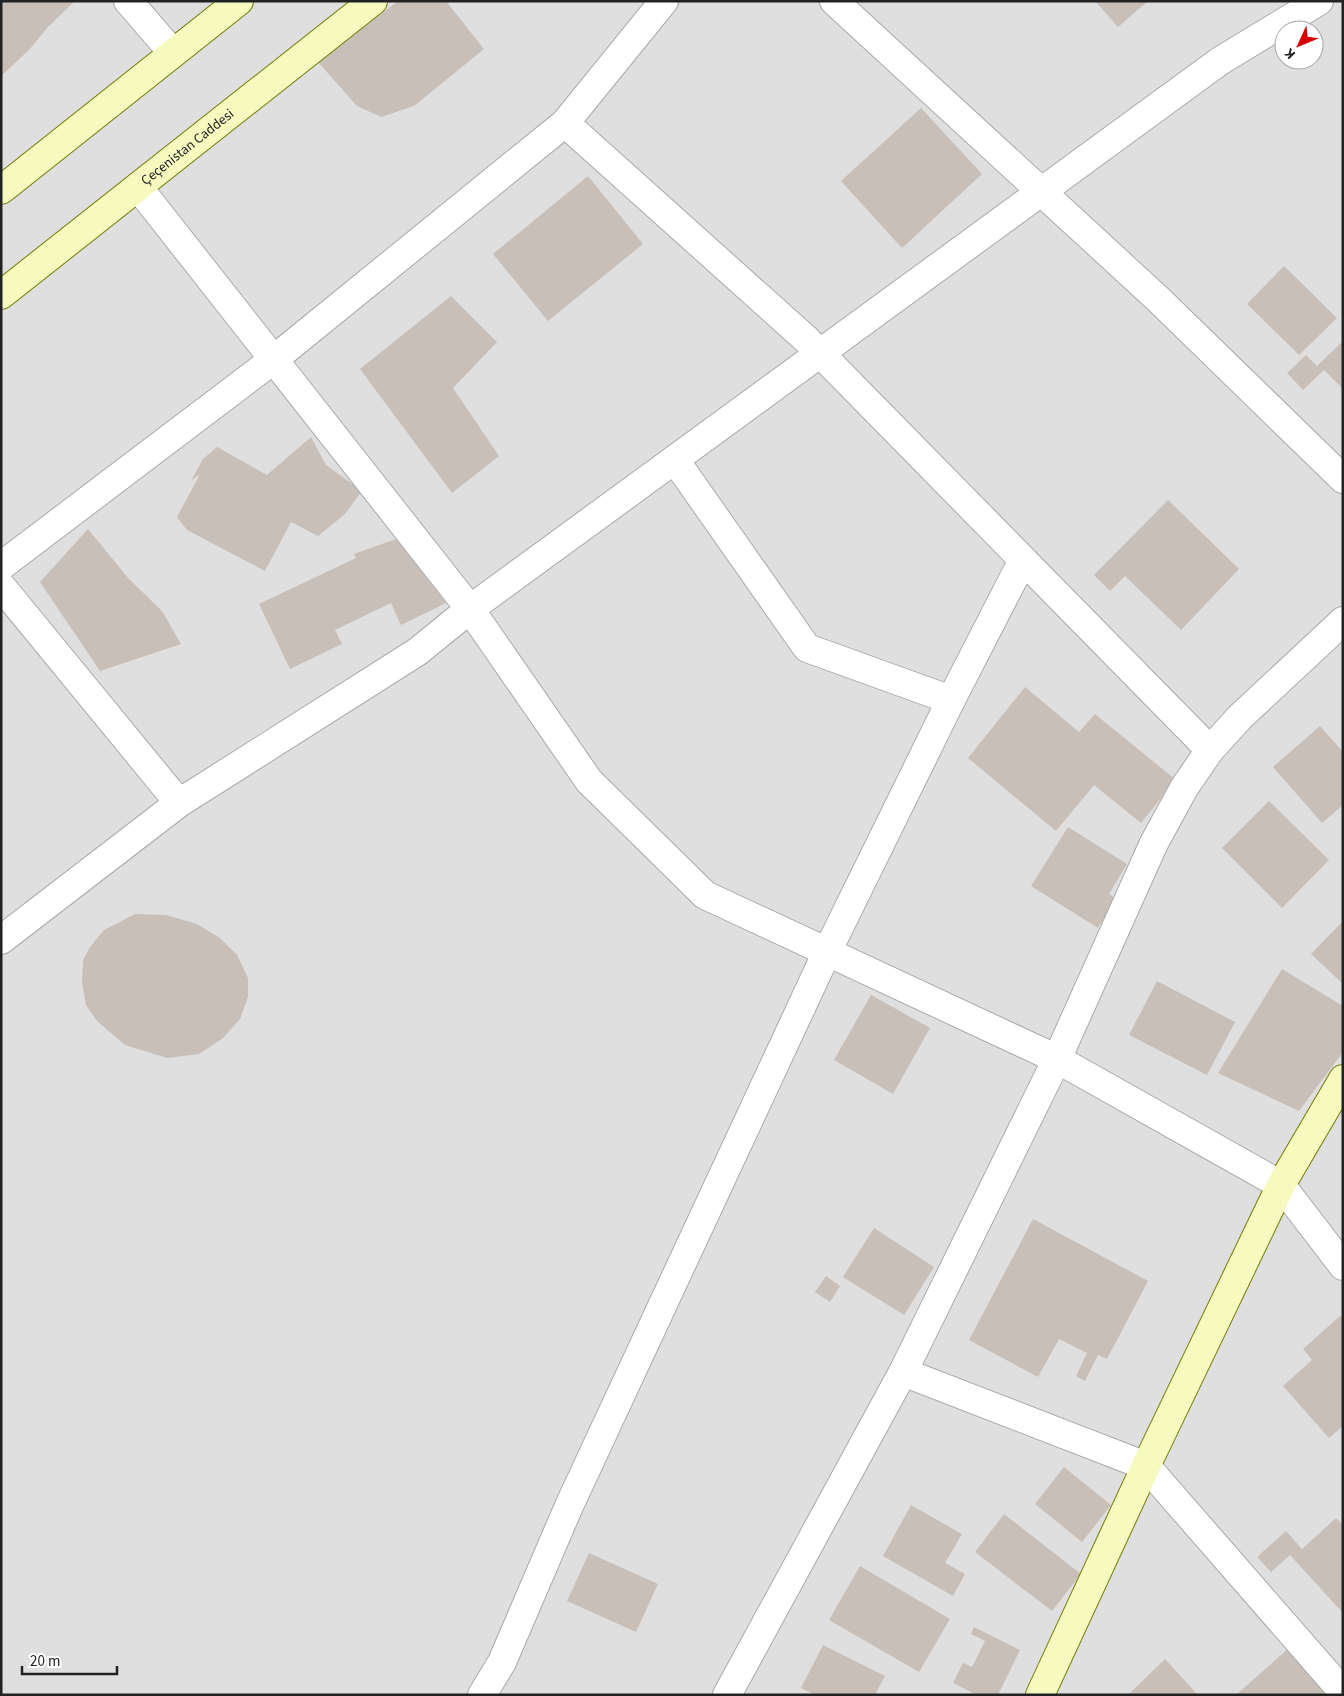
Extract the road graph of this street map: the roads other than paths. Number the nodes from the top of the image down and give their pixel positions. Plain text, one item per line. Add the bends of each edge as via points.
1 (128, 1) edge
2 (239, 1) edge
3 (373, 1) edge
4 (664, 1) edge
5 (834, 1) edge
6 (1319, 1) edge
7 (173, 53) junction
8 (565, 123) junction
9 (138, 187) junction
10 (1, 190) edge
11 (1041, 192) junction
12 (1, 295) edge
13 (820, 354) junction
14 (274, 360) junction
15 (675, 460) junction
16 (1343, 479) edge
17 (1024, 560) junction
18 (1, 566) edge
19 (1, 586) edge
20 (470, 609) junction
21 (1343, 621) edge
22 (951, 700) junction
23 (1210, 750) junction
24 (179, 804) junction
25 (1, 940) edge
26 (827, 952) junction
27 (1057, 1059) junction
28 (1343, 1080) edge
29 (1281, 1185) junction
30 (1343, 1266) edge
31 (903, 1372) junction
32 (1146, 1466) junction
33 (1343, 1692) edge
34 (482, 1695) edge
35 (727, 1695) edge
36 (1040, 1695) edge

1 - 7 street
2 - 7 main road
3 - 9 main road, Çeçenistan Caddesi
4 - 8 street
5 - 11 street
6 - 11 street via 1220,61
7 - 10 main road
8 - 13 street
8 - 14 street
9 - 12 main road, Çeçenistan Caddesi
9 - 14 street
11 - 13 street
11 - 16 street via 1158,299
13 - 15 street
13 - 17 street
14 - 18 street
14 - 20 street
15 - 20 street
15 - 22 street via 807,648
17 - 22 street
17 - 23 street
19 - 24 street
20 - 24 street via 418,652
20 - 26 street via 589,781 705,895
21 - 23 street via 1240,717
22 - 26 street
23 - 27 street via 1154,842
24 - 25 street
26 - 27 street
26 - 34 street via 570,1506 502,1662
27 - 29 street
27 - 31 street
28 - 29 main road
29 - 30 street
29 - 32 main road
31 - 32 street
31 - 35 street
32 - 33 street
32 - 36 main road

